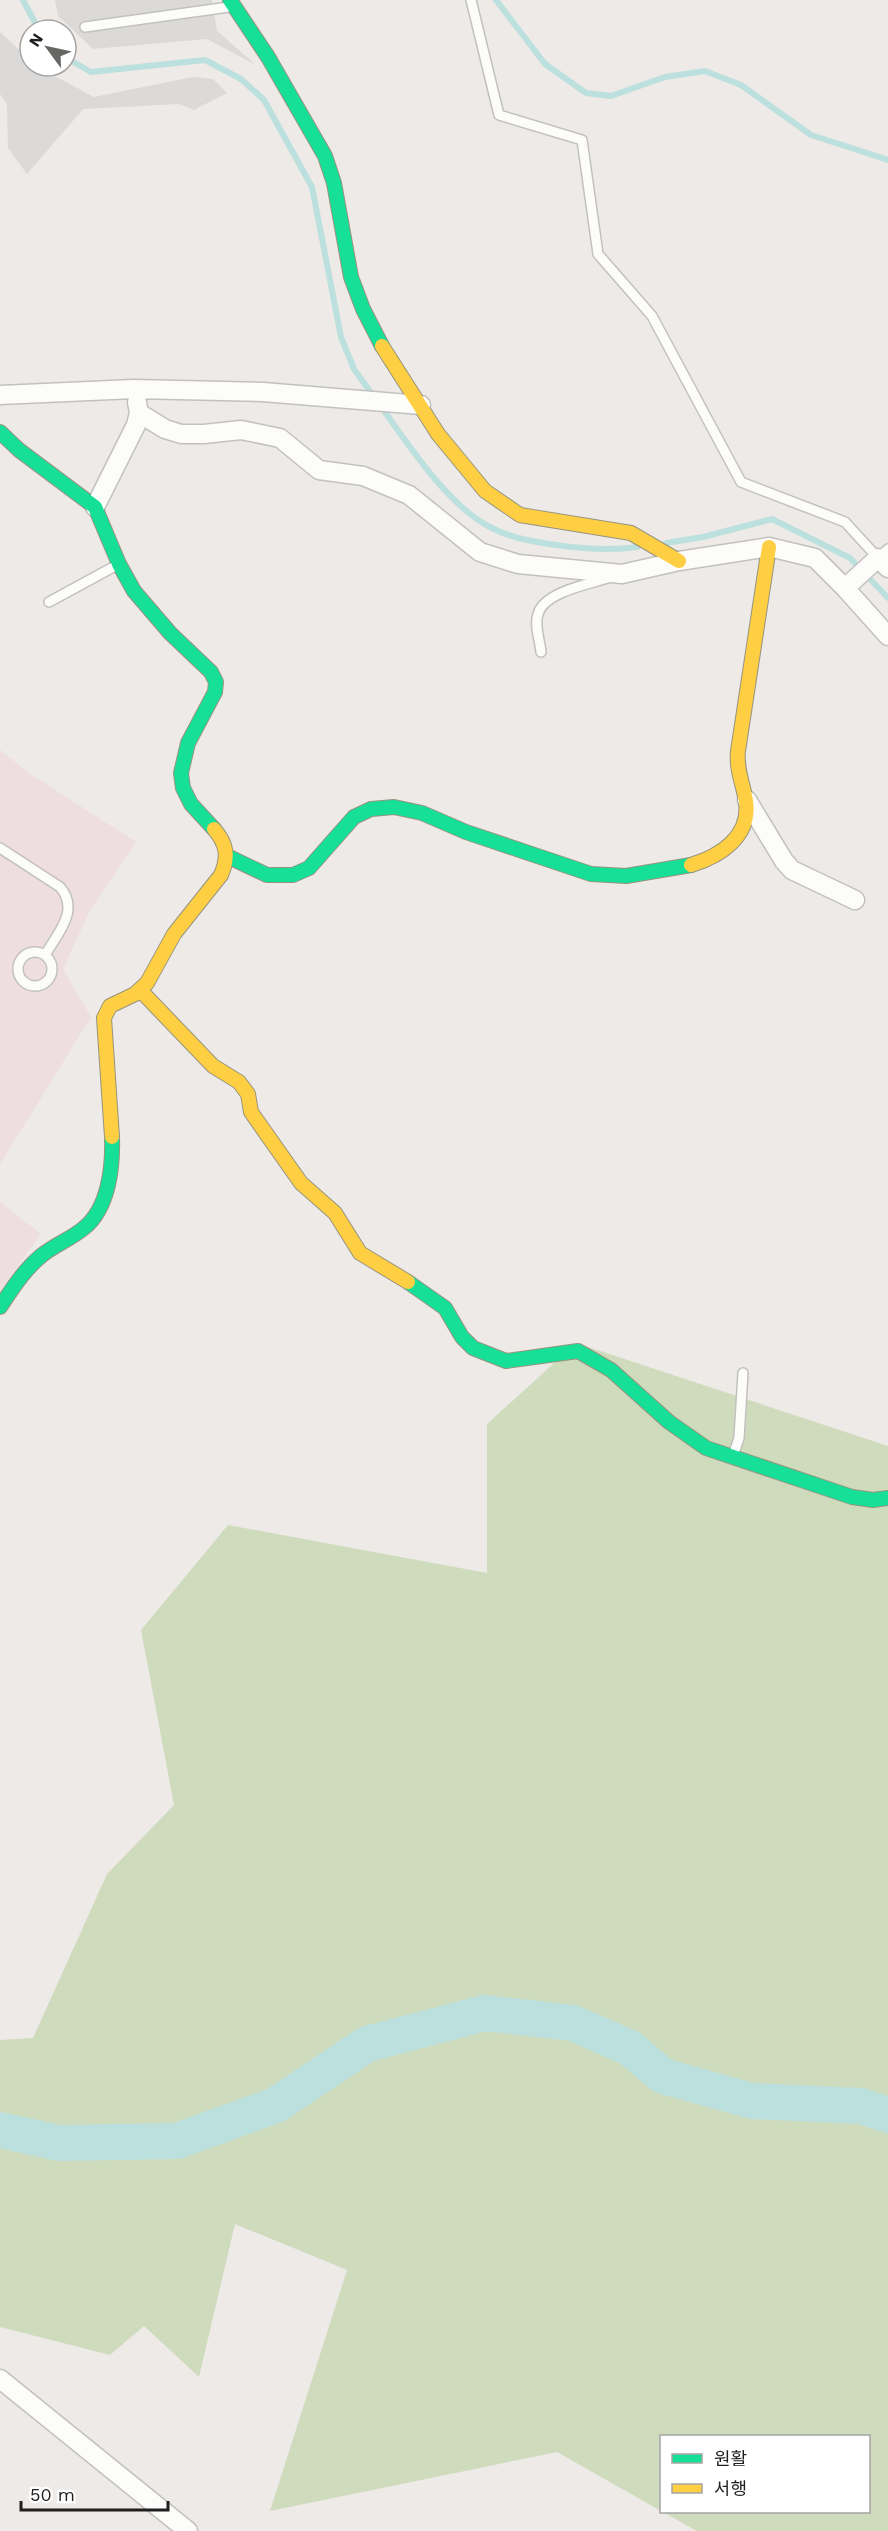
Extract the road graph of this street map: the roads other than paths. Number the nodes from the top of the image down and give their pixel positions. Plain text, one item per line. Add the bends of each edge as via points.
1 (471, 0) edge
2 (233, 3) edge
3 (85, 27) dead end
4 (134, 388) junction
5 (0, 395) edge
6 (415, 404) junction
7 (139, 413) junction
8 (0, 432) edge
9 (95, 507) junction
10 (770, 547) junction
11 (884, 558) edge
12 (679, 561) junction
13 (119, 564) junction
14 (622, 574) junction
15 (845, 588) junction
16 (49, 603) dead end
17 (888, 636) edge
18 (541, 652) dead end
19 (747, 800) junction
20 (0, 848) edge
21 (227, 856) junction
22 (855, 900) dead end
23 (45, 955) dead end
24 (141, 991) junction
25 (0, 1307) edge
26 (743, 1373) dead end
27 (732, 1458) junction
28 (888, 1498) edge
29 (0, 2379) edge
30 (188, 2531) edge

1 - 11 lane via 499,115 582,141 598,254 652,316 741,482 845,522
2 - 3 lane
2 - 6 street via 326,156 351,277 379,341
4 - 5 street
4 - 6 street via 263,392
4 - 7 street
6 - 12 street via 464,467 502,505 520,515 546,521 631,533
7 - 9 street
7 - 14 street via 181,434 241,430 280,438 319,470 363,476 409,495 466,543 498,560
8 - 9 street
9 - 13 street
10 - 12 street
10 - 15 street via 814,558
10 - 19 street via 754,624 737,759
11 - 15 street
12 - 14 street
13 - 16 lane
13 - 21 street via 149,611 212,672 216,682 185,752 179,780 194,810 218,832
14 - 18 lane via 564,591 546,602 538,612
15 - 17 street
19 - 21 street via 746,819 732,846 691,865 625,877 591,874 427,814 393,807 358,813 346,822 315,865 306,870 271,876
19 - 22 street via 792,870
20 - 23 lane via 67,895 68,918
21 - 24 street via 220,877 173,935
24 - 25 street via 110,1006 104,1018 113,1150 104,1194 91,1222 29,1267
24 - 27 street via 213,1066 239,1082 248,1094 251,1112 308,1190 335,1213 360,1253 445,1308 473,1348 506,1361 578,1351 611,1370 686,1435
26 - 27 lane via 740,1438
27 - 28 street via 852,1497
29 - 30 street

